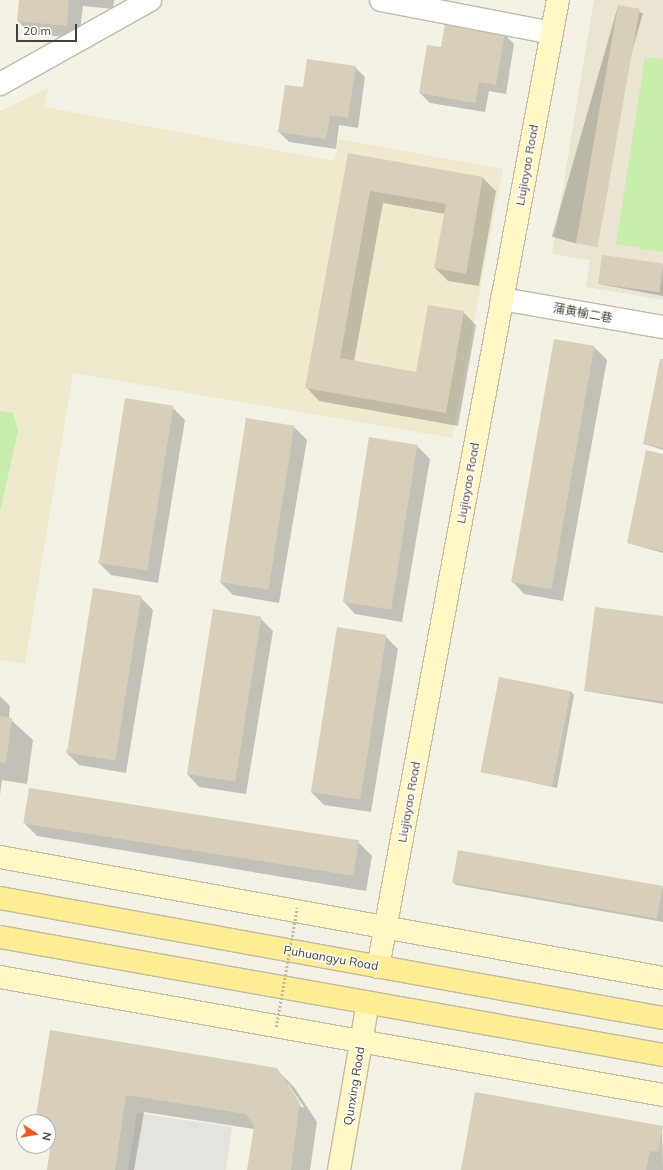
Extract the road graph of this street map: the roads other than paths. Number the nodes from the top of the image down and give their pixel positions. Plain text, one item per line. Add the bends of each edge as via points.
1 (150, 0) edge
2 (381, 0) edge
3 (558, 0) edge
4 (552, 33) junction
5 (0, 84) edge
6 (502, 299) junction
7 (663, 327) edge
8 (0, 857) edge
9 (0, 898) edge
10 (386, 926) junction
11 (0, 937) edge
12 (378, 967) junction
13 (0, 977) edge
14 (663, 978) edge
15 (368, 1002) junction
16 (663, 1018) edge
17 (361, 1041) junction
18 (663, 1055) edge
19 (663, 1095) edge
20 (340, 1170) edge

1 - 5 street
2 - 4 street
3 - 4 street, Liujiayao Road
4 - 6 street, Liujiayao Road
6 - 7 street, 蒲黄榆二巷
6 - 10 street, Liujiayao Road
8 - 10 street
9 - 12 main road, Puhuangyu Road
10 - 12 street, Liujiayao Road
10 - 14 street
11 - 15 main road
12 - 16 main road, Puhuangyu Road
13 - 17 street
15 - 17 street, Qunxing Road
15 - 18 main road
17 - 19 street
17 - 20 street, Qunxing Road

